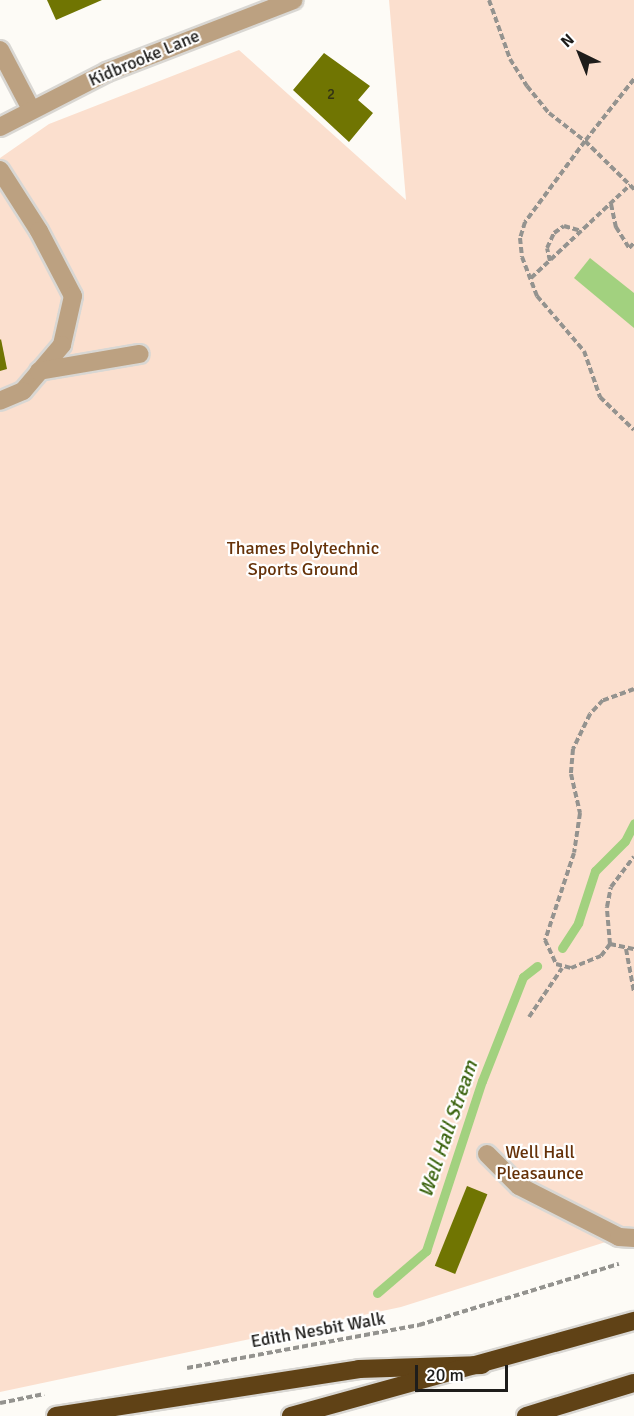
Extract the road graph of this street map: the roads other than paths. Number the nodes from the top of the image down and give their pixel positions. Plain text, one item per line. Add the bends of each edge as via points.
1 (294, 0) edge
2 (0, 50) edge
3 (31, 109) junction
4 (0, 127) edge
5 (0, 170) edge
6 (140, 354) dead end
7 (39, 371) junction
8 (0, 400) edge
9 (487, 1154) dead end
10 (634, 1238) edge
11 (634, 1321) edge
12 (482, 1365) junction
13 (634, 1383) edge
14 (556, 1410) junction
15 (56, 1416) edge
16 (291, 1416) edge
17 (526, 1416) edge
18 (538, 1416) edge

1 - 3 street, Kidbrooke Lane via 190,37
2 - 3 street
3 - 4 street, Kidbrooke Lane
5 - 7 street via 39,231 73,296 62,345
6 - 7 street
7 - 8 street via 23,391
9 - 10 street via 519,1186 619,1238
11 - 12 highway
12 - 15 highway via 359,1369
12 - 16 highway
13 - 14 highway
14 - 17 highway
14 - 18 highway

